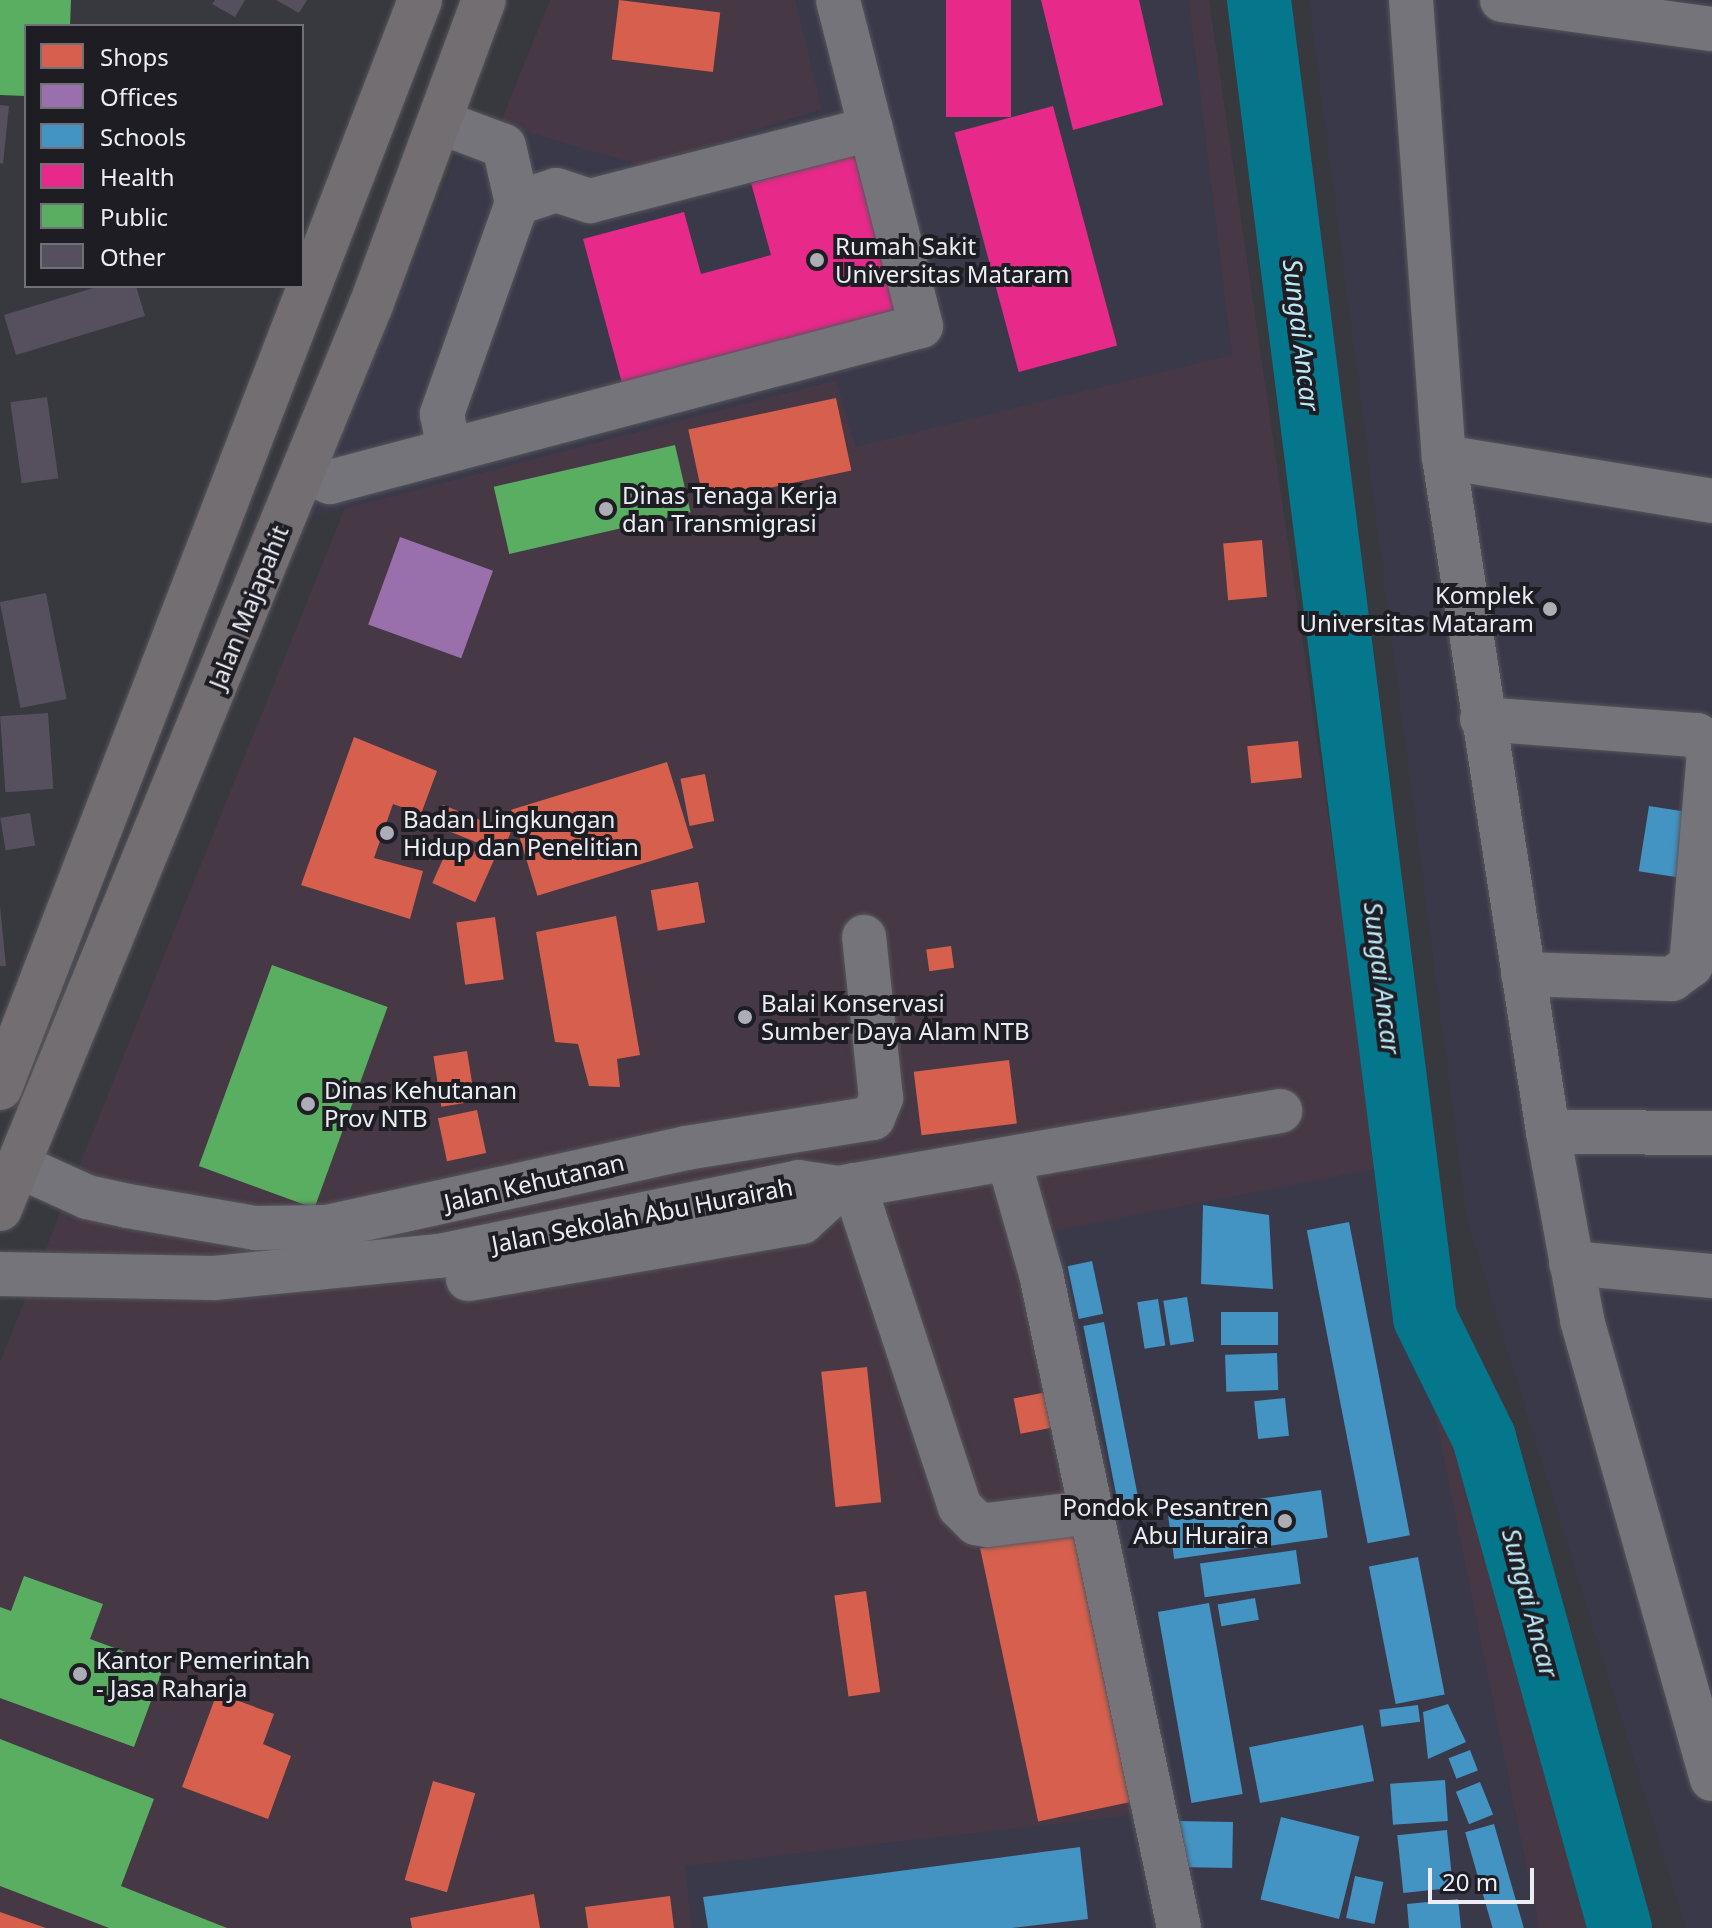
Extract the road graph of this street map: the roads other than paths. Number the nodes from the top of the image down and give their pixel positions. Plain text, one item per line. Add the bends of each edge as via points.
1 (420, 0) edge
2 (484, 0) edge
3 (838, 0) edge
4 (1411, 0) edge
5 (1502, 0) edge
6 (1712, 29) edge
7 (385, 90) junction
8 (441, 120) junction
9 (871, 129) junction
10 (517, 203) junction
11 (449, 450) junction
12 (1444, 457) junction
13 (304, 469) junction
14 (1712, 501) edge
15 (1482, 719) junction
16 (864, 937) dead end
17 (1523, 974) junction
18 (0, 1088) edge
19 (1280, 1111) dead end
20 (1548, 1132) junction
21 (1712, 1133) edge
22 (1009, 1161) junction
23 (19, 1166) junction
24 (846, 1186) junction
25 (0, 1209) edge
26 (1571, 1263) junction
27 (0, 1274) edge
28 (1712, 1276) edge
29 (0, 1303) edge
30 (1091, 1512) junction
31 (1712, 1779) edge
32 (1179, 1928) edge

1 - 7 main road
2 - 8 main road, Jalan Majapahit
3 - 9 street
4 - 12 street
5 - 6 street
7 - 8 main road
7 - 18 main road
8 - 10 street via 504,146
8 - 13 main road, Jalan Majapahit
9 - 10 street via 590,201 556,190
9 - 11 street via 921,326
10 - 11 street via 442,414
11 - 13 street via 330,482
12 - 14 street
12 - 15 street
13 - 23 main road, Jalan Majapahit
15 - 17 street
15 - 17 street via 1697,735 1709,752 1691,965 1672,979
16 - 23 street, Jalan Kehutanan via 881,1098 873,1118 686,1148 327,1227 256,1228 128,1206 87,1197
17 - 20 street
19 - 22 street, Jalan Sekolah Abu Hurairah
20 - 21 street
20 - 26 street
22 - 24 street, Jalan Sekolah Abu Hurairah
22 - 30 street via 1041,1274
23 - 25 main road, Jalan Majapahit
24 - 27 street, Jalan Sekolah Abu Hurairah via 798,1182 424,1257 214,1278
24 - 29 street via 802,1222 406,1288 86,1306
24 - 30 street via 960,1507 976,1523 987,1525
26 - 28 street
26 - 31 street via 1582,1320
30 - 32 street

